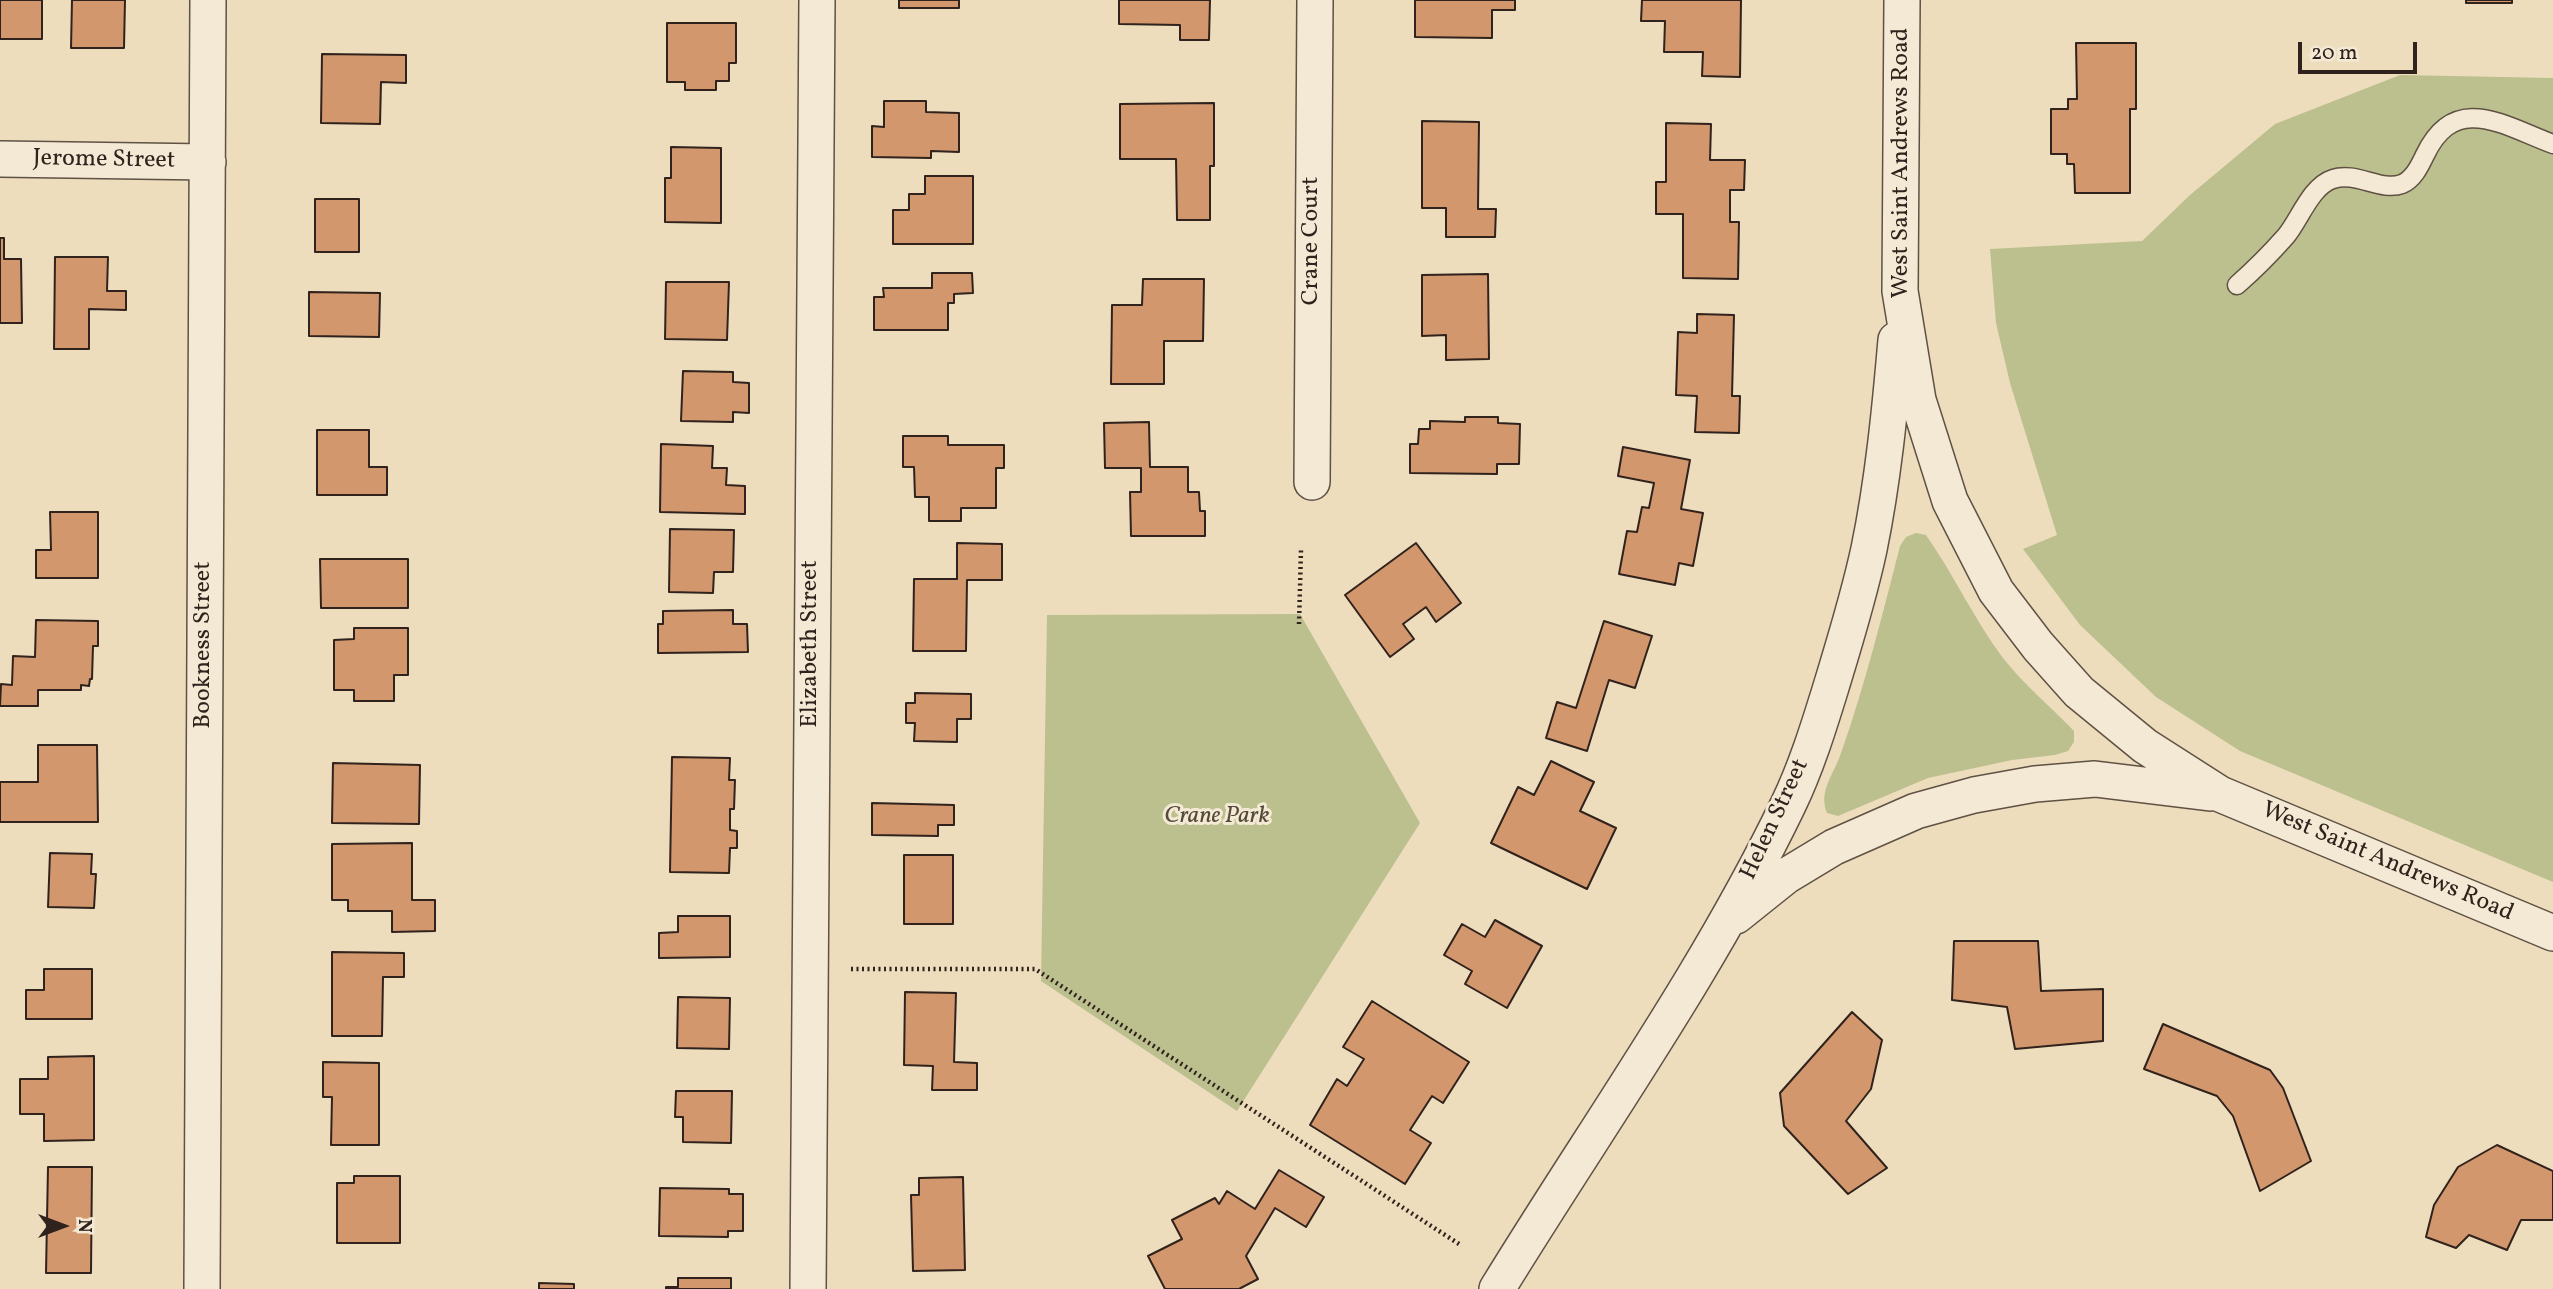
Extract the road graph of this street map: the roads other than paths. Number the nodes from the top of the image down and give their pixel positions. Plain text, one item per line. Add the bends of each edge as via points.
1 (208, 0) edge
2 (817, 0) edge
3 (1315, 0) edge
4 (1902, 0) edge
5 (2553, 144) edge
6 (0, 159) edge
7 (208, 162) junction
8 (2237, 285) dead end
9 (1900, 291) junction
10 (1312, 482) dead end
11 (2220, 794) junction
12 (1723, 927) junction
13 (2553, 933) edge
14 (202, 1289) edge
15 (808, 1289) edge
16 (1496, 1289) edge

1 - 7 street, Bookness Street
2 - 15 street, Elizabeth Street
3 - 10 street, Crane Court
4 - 9 street, West Saint Andrews Road
5 - 8 lane via 2484,119 2465,117 2450,122 2433,137 2417,172 2403,184 2332,179
6 - 7 street, Jerome Street
7 - 14 street, Bookness Street
9 - 11 street, West Saint Andrews Road via 1918,400 1950,501 1996,591 2079,692 2145,746
9 - 12 street, Helen Street via 1887,434 1869,548 1849,630 1788,804
11 - 12 street, West Saint Andrews Road via 2095,779 1974,795 1916,811 1834,847 1786,876
11 - 13 street, West Saint Andrews Road
12 - 16 street, Helen Street

